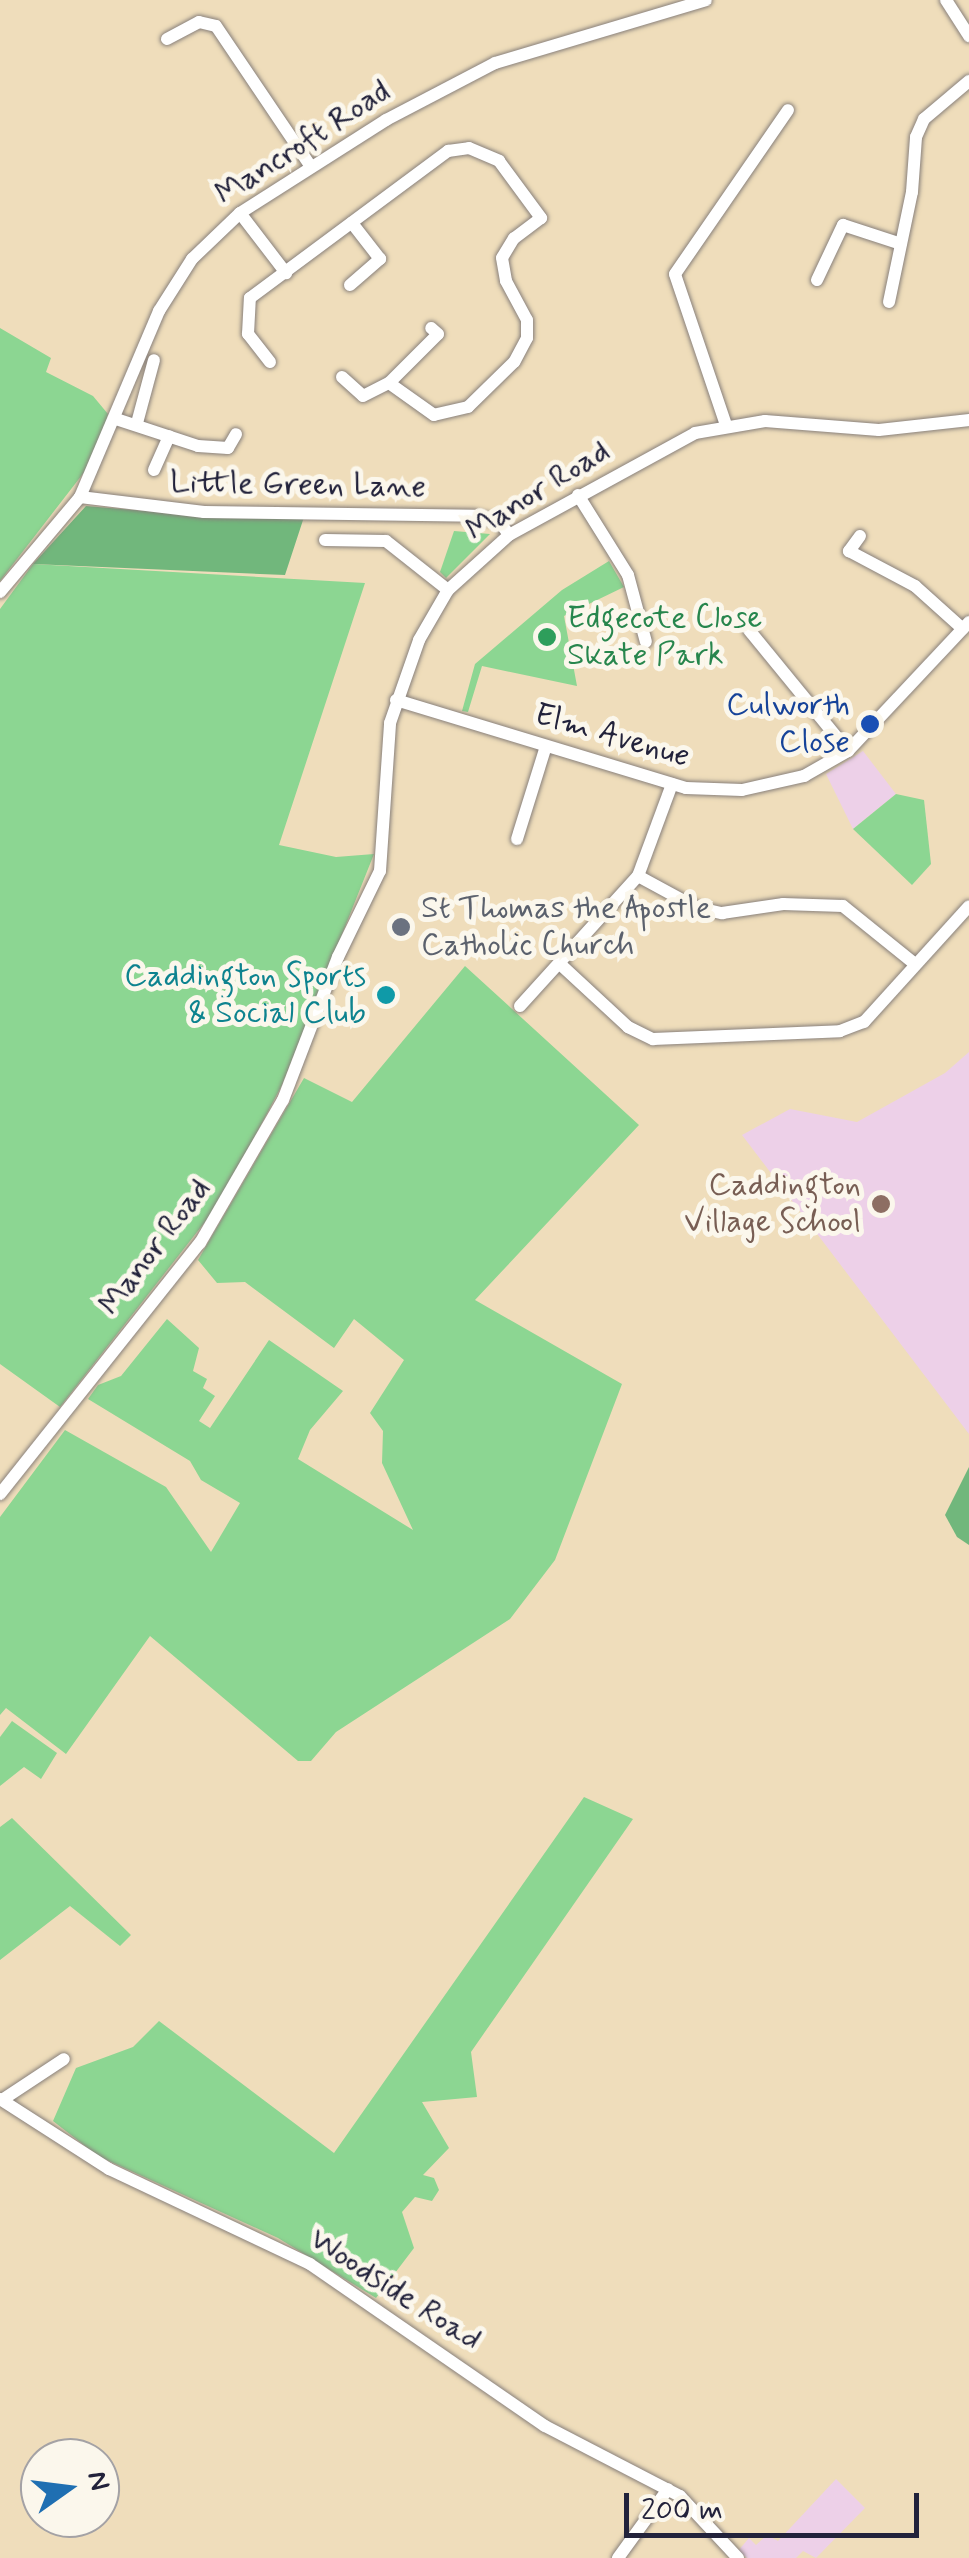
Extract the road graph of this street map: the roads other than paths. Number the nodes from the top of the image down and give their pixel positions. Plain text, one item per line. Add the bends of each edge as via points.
1 (706, 0) edge
2 (946, 0) edge
3 (969, 36) edge
4 (167, 39) dead end
5 (969, 81) edge
6 (788, 110) dead end
7 (311, 167) junction
8 (240, 213) junction
9 (541, 218) junction
10 (352, 224) junction
11 (552, 232) dead end
12 (898, 243) junction
13 (286, 272) junction
14 (817, 280) dead end
15 (350, 284) dead end
16 (889, 302) dead end
17 (528, 330) junction
18 (438, 334) dead end
19 (542, 342) dead end
20 (154, 360) dead end
21 (270, 362) dead end
22 (342, 377) dead end
23 (389, 383) junction
24 (116, 418) junction
25 (969, 420) edge
26 (138, 424) junction
27 (726, 426) junction
28 (236, 434) dead end
29 (168, 436) junction
30 (154, 470) dead end
31 (578, 496) junction
32 (80, 497) junction
33 (509, 535) junction
34 (860, 536) dead end
35 (325, 540) dead end
36 (448, 590) junction
37 (0, 592) edge
38 (966, 625) edge
39 (749, 630) dead end
40 (646, 642) dead end
41 (396, 700) junction
42 (546, 746) junction
43 (848, 751) junction
44 (672, 784) junction
45 (517, 839) dead end
46 (638, 876) junction
47 (969, 906) edge
48 (560, 964) junction
49 (916, 964) junction
50 (520, 1006) dead end
51 (0, 1494) edge
52 (64, 2060) dead end
53 (1, 2100) edge
54 (668, 2488) junction
55 (618, 2558) edge
56 (738, 2558) edge

1 - 7 street, Mancroft Road via 495,63
2 - 3 street
4 - 7 street via 199,22 216,26
5 - 12 street via 924,119
6 - 27 street via 675,274
7 - 8 street, Mancroft Road
8 - 13 street
8 - 24 street, Mancroft Road via 192,259 158,311
9 - 10 street via 499,162 469,148 448,151
9 - 11 street
9 - 17 street via 514,238 502,258
10 - 13 street
10 - 15 street via 381,258
12 - 14 street via 844,220
12 - 16 street
13 - 21 street via 250,298 244,312 248,334
17 - 19 street
17 - 23 street via 514,362 456,414 420,410
18 - 23 street
20 - 26 street
22 - 23 street via 363,396
24 - 26 street
24 - 32 street, Mancroft Road
25 - 27 street, Manor Road via 880,430 782,420
26 - 29 street
27 - 31 street, Manor Road via 666,445
28 - 29 street via 230,454
29 - 30 street
31 - 33 street, Manor Road
31 - 40 street via 628,575
32 - 33 street, Little Green Lane via 204,512 474,516 499,521
32 - 37 street, Mancroft Road
33 - 36 street, Manor Road
34 - 38 street via 849,551 915,586
35 - 36 street via 386,541
36 - 41 street, Manor Road
38 - 43 street, Elm Avenue
39 - 43 street
41 - 42 street, Elm Avenue
41 - 51 street, Manor Road via 386,750 383,859 283,1100 200,1243
42 - 44 street, Elm Avenue
42 - 45 street
43 - 44 street, Elm Avenue via 804,776 762,787 722,792
44 - 46 street
46 - 48 street
46 - 49 street via 695,907 722,913 783,904 843,906
47 - 49 street
48 - 49 street via 628,1027 652,1039 684,1041 840,1032 864,1022
48 - 50 street
52 - 53 street
53 - 54 street, Woodside Road via 109,2169 310,2264 544,2426
54 - 55 street
54 - 56 street, Woodside Road

